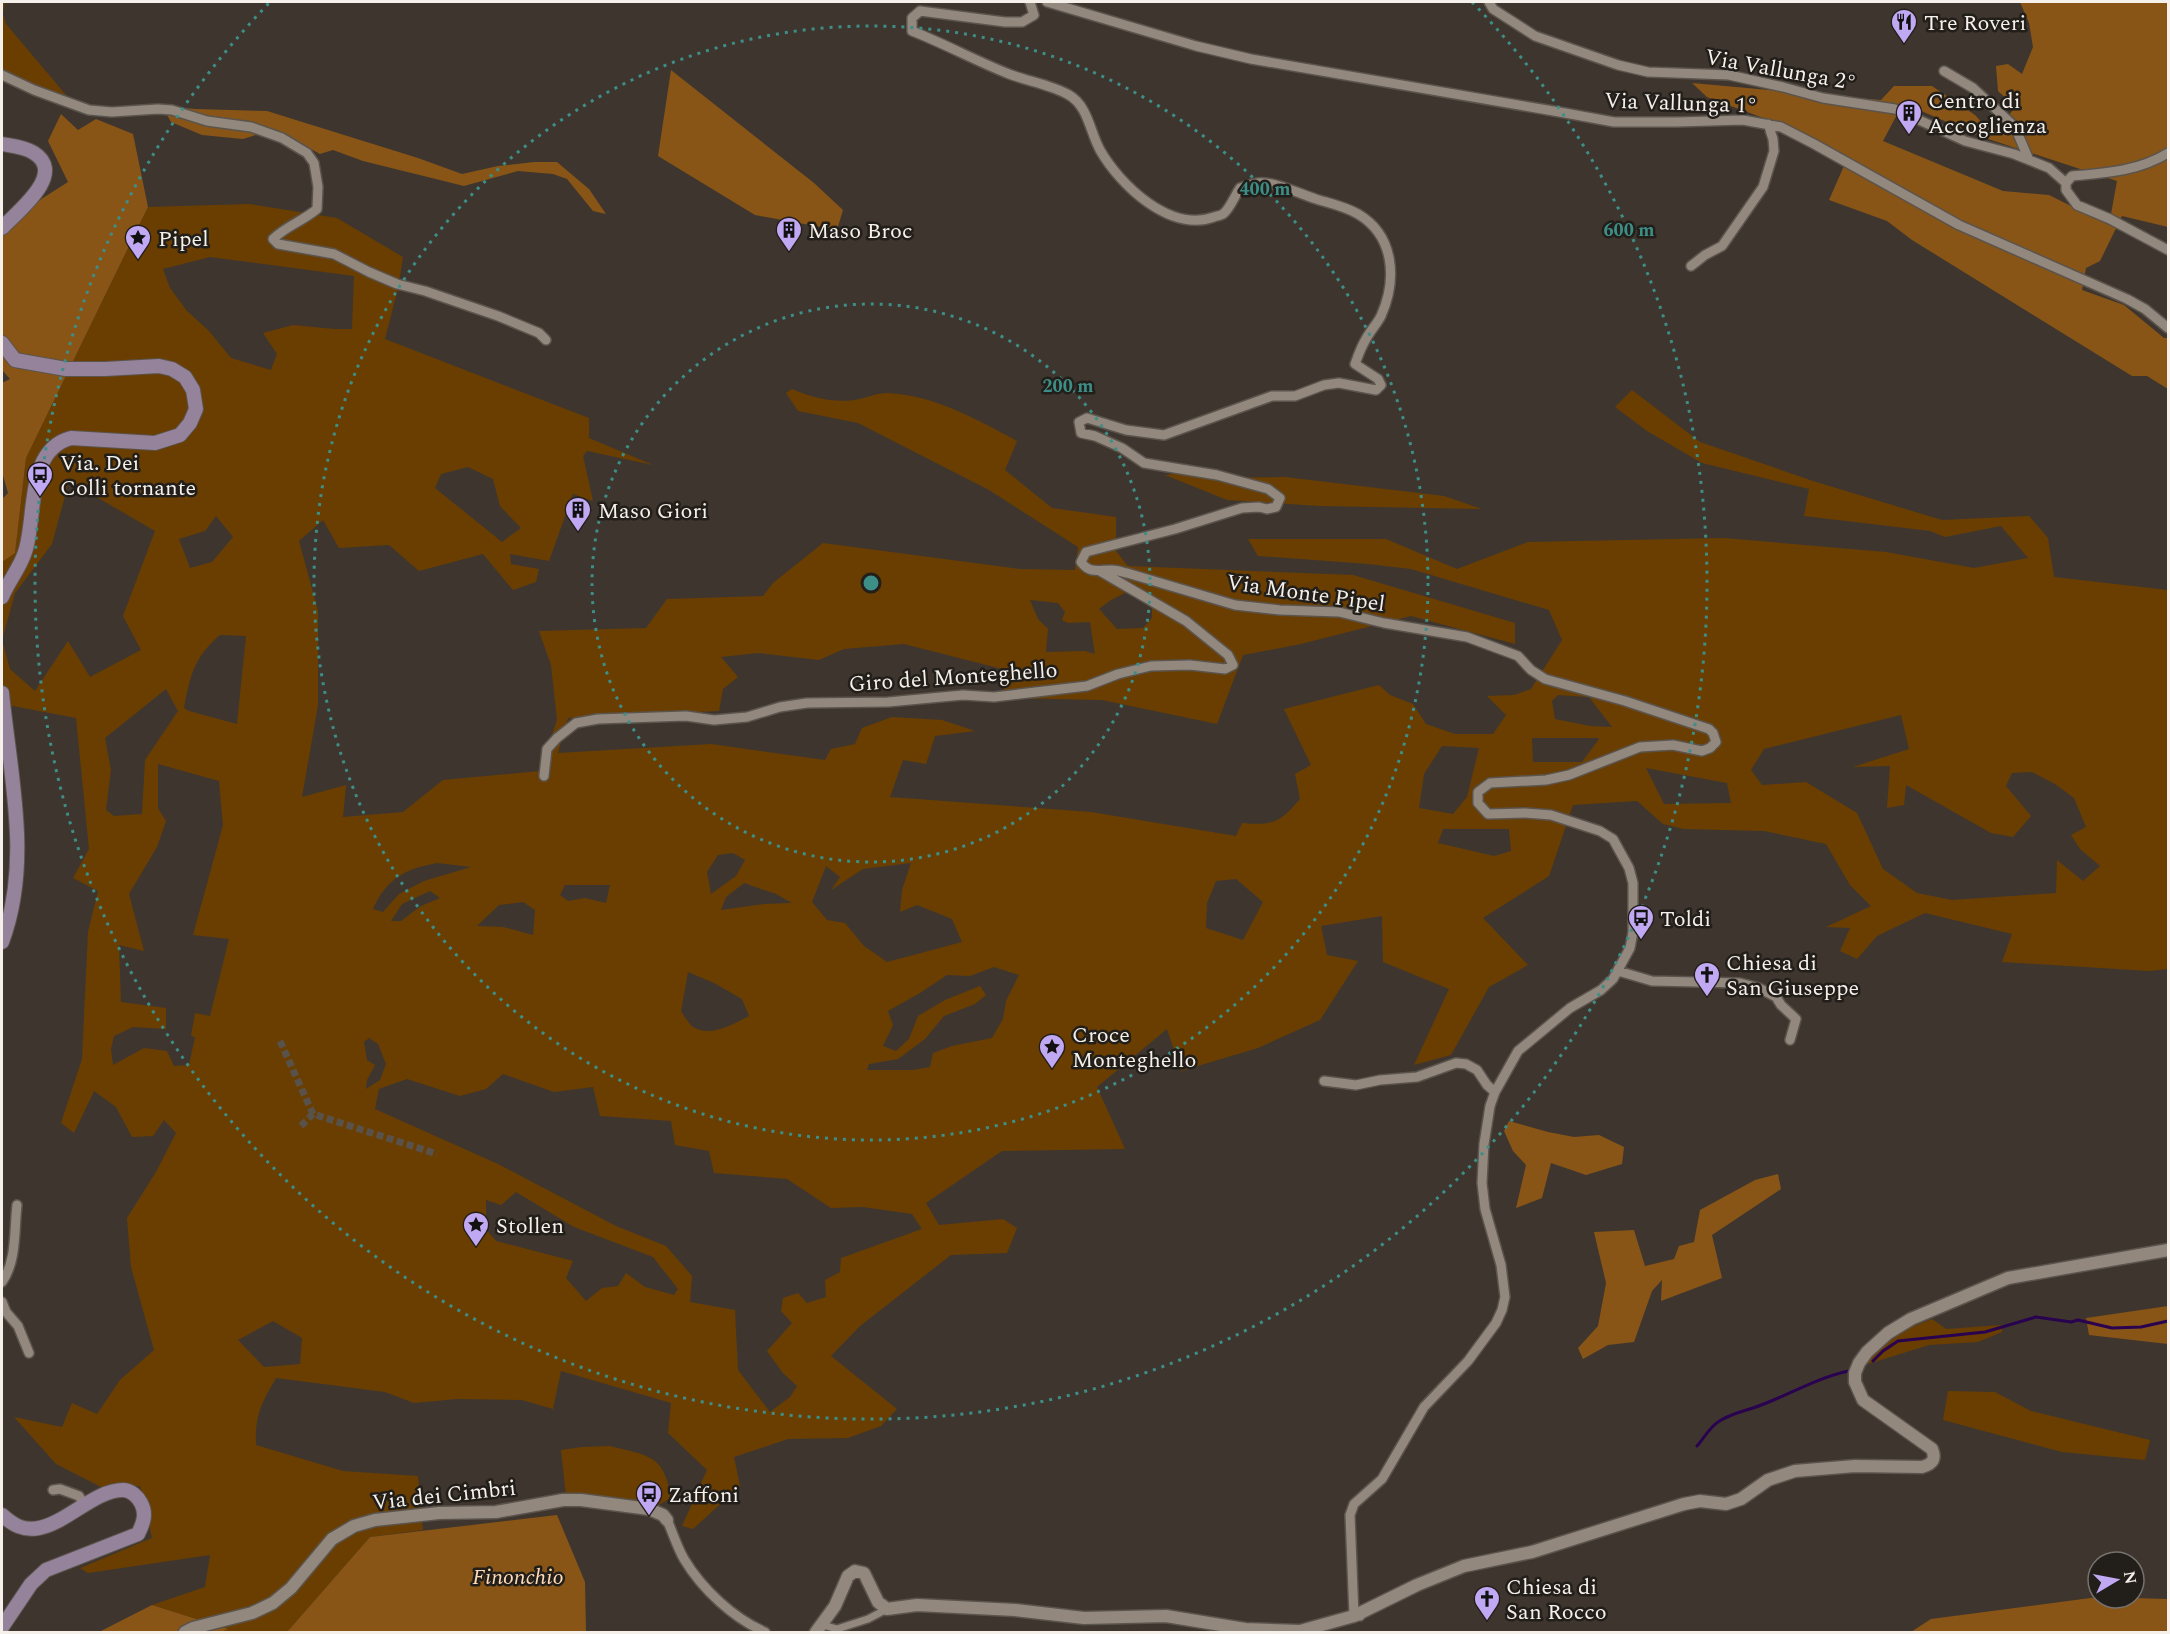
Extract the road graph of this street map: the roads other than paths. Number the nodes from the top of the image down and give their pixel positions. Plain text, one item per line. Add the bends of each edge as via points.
1 (1030, 2) edge
2 (1047, 2) edge
3 (1489, 2) edge
4 (1944, 71) dead end
5 (2, 75) edge
6 (1767, 124) junction
7 (2, 144) edge
8 (2169, 153) edge
9 (2029, 160) junction
10 (2066, 183) junction
11 (2, 228) edge
12 (2169, 250) edge
13 (1692, 266) dead end
14 (2169, 328) edge
15 (546, 340) dead end
16 (2, 343) edge
17 (1100, 572) junction
18 (2, 597) edge
19 (2, 693) edge
20 (544, 776) dead end
21 (2, 942) edge
22 (1618, 971) junction
23 (1790, 1040) dead end
24 (1324, 1081) dead end
25 (1495, 1092) junction
26 (17, 1205) dead end
27 (2169, 1250) edge
28 (2, 1282) edge
29 (2, 1302) edge
30 (29, 1353) dead end
31 (53, 1490) dead end
32 (85, 1506) junction
33 (2, 1515) edge
34 (668, 1520) joint
35 (887, 1609) junction
36 (1360, 1616) junction
37 (2, 1627) edge
38 (820, 1629) edge
39 (185, 1632) edge
40 (765, 1632) edge

1 - 17 street via 1034,15 1022,22 920,11 912,18 912,32 996,69 1069,95 1082,106 1110,164 1134,190 1174,217 1202,222 1223,214 1240,188 1272,184 1359,214 1382,236 1391,265 1389,292 1380,317 1354,364 1378,379 1381,385 1376,390 1339,383 1295,396 1272,396 1164,435 1126,430 1087,418 1079,422 1081,433 1122,448 1144,463 1217,475 1268,489 1280,498 1276,507 1242,508 1086,552 1081,562
2 - 6 street, Via Vallunga 1° via 1251,59 1614,122 1743,120
3 - 9 street, Via Vallunga 2° via 1493,9 1535,36 1618,65 1648,72 1729,75 1823,98 1894,109 1965,141
4 - 9 street via 1973,88 2015,127
5 - 15 street via 89,110 172,111 251,127 282,138 311,158 318,193 317,209 273,238 278,244 334,254 397,284 498,316 539,333
6 - 13 street via 1774,151 1763,187 1722,246
6 - 14 street, Via Vallunga 1° via 1814,144 1959,225 2127,299
7 - 11 main road via 33,152 45,175 36,193
8 - 10 street via 2142,166 2072,176
9 - 10 street, Via Vallunga 2° via 2049,168
10 - 12 street via 2066,190 2077,205
16 - 18 main road via 15,360 66,369 172,369 185,377 193,390 196,409 180,435 154,442 71,438 60,441 42,463 26,549
17 - 20 street, Giro del Monteghello via 1186,621 1228,655 1233,665 1225,669 1151,666 1087,686 994,697 807,703 714,720 686,716 598,719 576,723 557,738 547,749
17 - 22 street, Via Monte Pipel via 1127,573 1235,605 1339,612 1467,637 1518,656 1545,679 1709,729 1716,742 1702,751 1673,746 1640,747 1569,775 1490,783 1478,792 1478,803 1488,814 1551,815 1600,831 1612,839 1629,868 1634,890 1630,948
19 - 21 main road via 17,844 13,904
22 - 23 street via 1652,981 1724,981 1759,988 1776,997 1796,1019
22 - 25 street via 1601,990 1570,1008 1518,1051
24 - 25 street via 1356,1085 1410,1078 1456,1063 1477,1070
25 - 36 street via 1484,1144 1482,1183 1501,1265 1505,1297 1502,1310 1473,1354 1424,1407 1382,1479 1354,1504 1350,1515
26 - 28 street via 12,1258
27 - 36 street via 2008,1278 1888,1333 1859,1363 1855,1382 1860,1396 1873,1408 1932,1449 1935,1456 1929,1465 1796,1472 1768,1480 1726,1504 1684,1503 1532,1552 1464,1566 1417,1585
29 - 30 street
31 - 32 street via 79,1496
32 - 33 main road via 37,1528 14,1525
32 - 37 main road via 124,1490 140,1500 144,1522 138,1534 46,1570 31,1584
34 - 39 street, Via dei Cimbri via 649,1509 581,1500 496,1512 375,1520 332,1539 291,1588 273,1602 252,1613
34 - 40 street via 684,1558 715,1597 730,1613
35 - 36 street via 917,1605 1084,1618 1166,1617 1300,1631
35 - 38 street via 837,1629
35 - 38 street via 878,1602 864,1573 855,1571 848,1576

